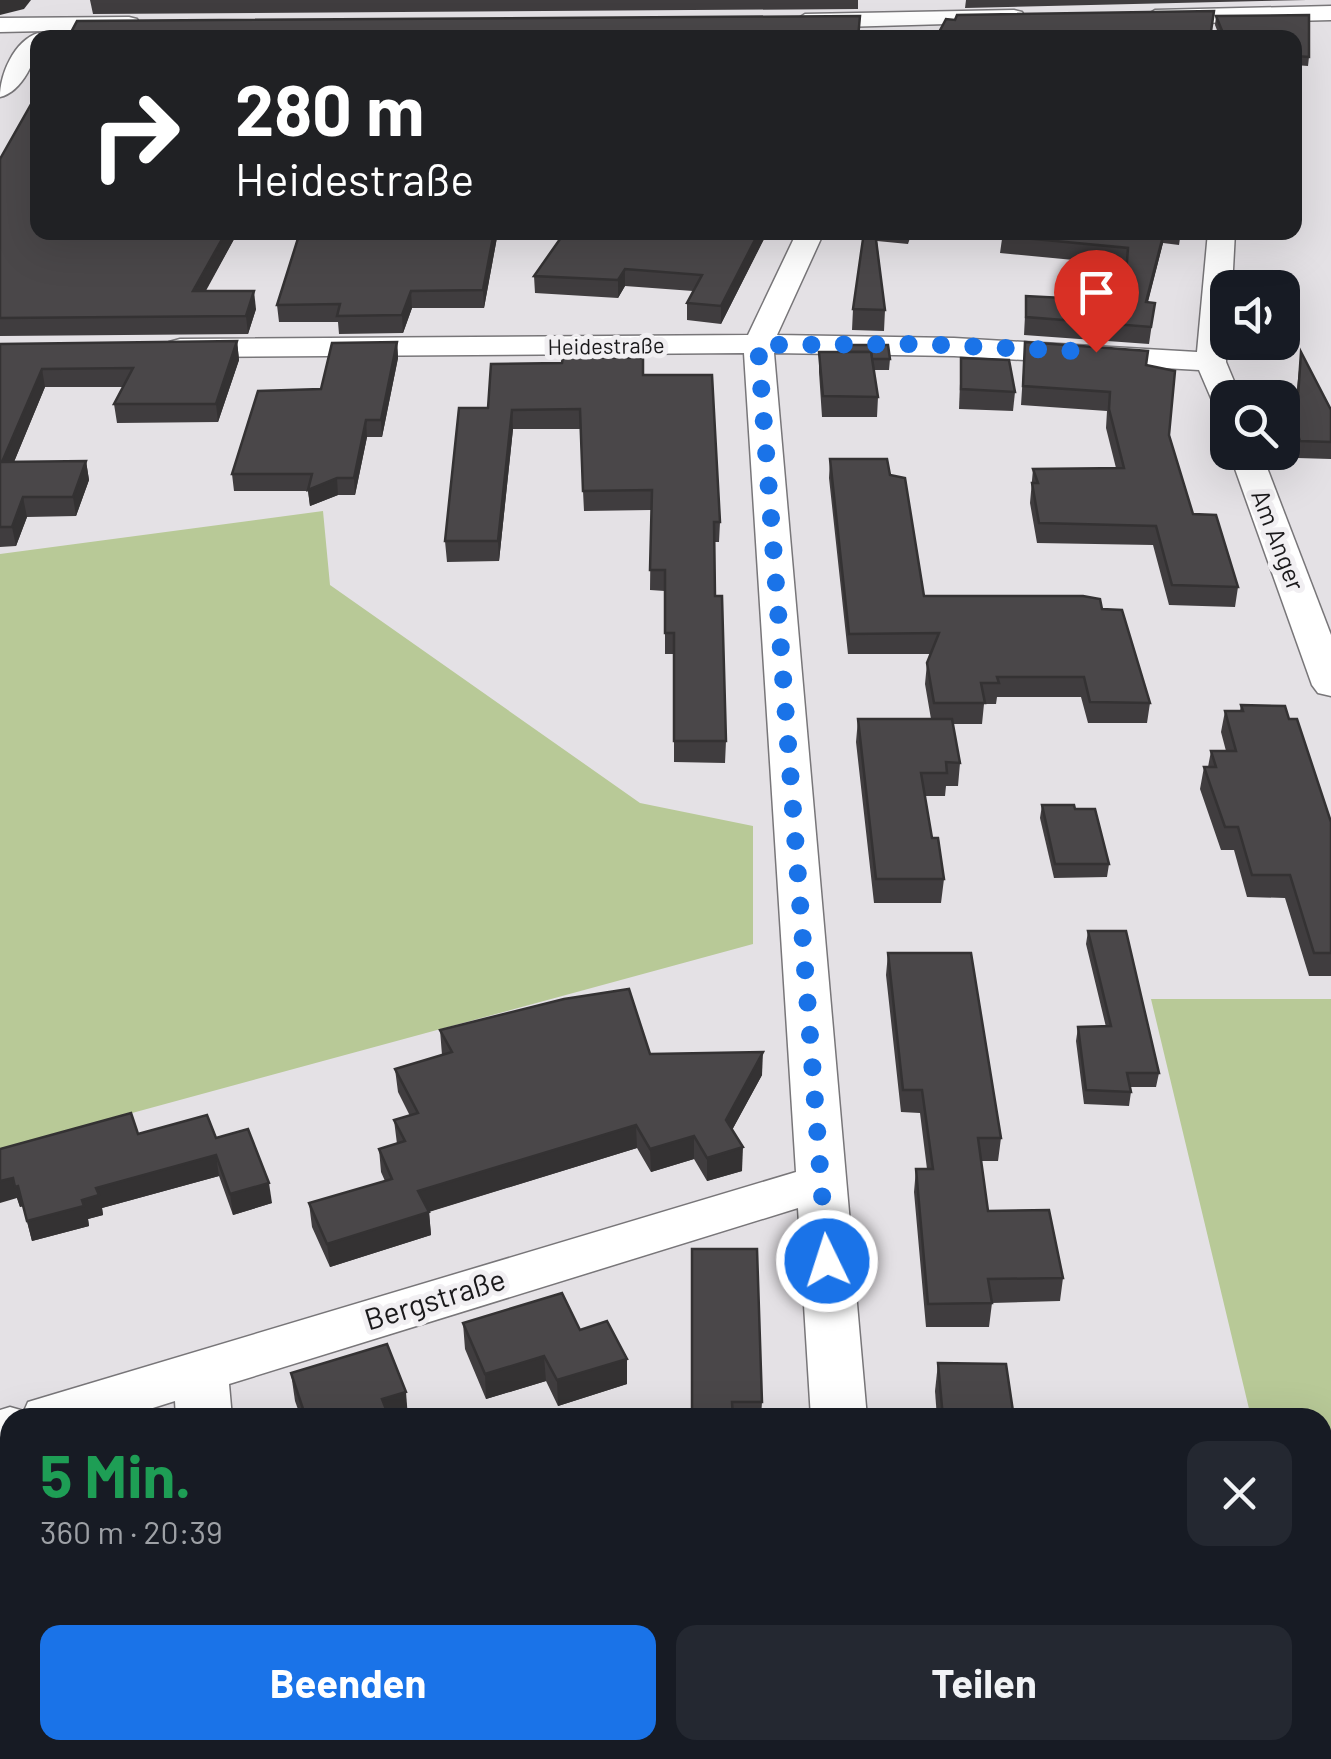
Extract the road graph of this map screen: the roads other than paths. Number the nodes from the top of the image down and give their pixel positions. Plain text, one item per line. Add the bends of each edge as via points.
1 (65, 0) edge
2 (1331, 13) edge
3 (1035, 17) edge
4 (1127, 17) edge
5 (913, 19) edge
6 (783, 21) edge
7 (159, 24) edge
8 (0, 25) edge
9 (1240, 27) edge
10 (45, 30) edge
11 (89, 30) edge
12 (30, 31) edge
13 (30, 50) edge
14 (0, 90) edge
15 (806, 240) edge
16 (1221, 240) edge
17 (758, 345) junction
18 (145, 348) edge
19 (1211, 362) junction
20 (1218, 380) edge
21 (1252, 470) edge
22 (1331, 684) edge
23 (822, 1182) junction
24 (202, 1394) edge
25 (112, 1408) edge
26 (838, 1408) edge

1 - 10 street
2 - 9 street
3 - 5 street
4 - 9 street
5 - 6 street
7 - 11 street
8 - 12 street
13 - 14 street
15 - 17 street
16 - 19 street
17 - 18 street, Heidestraße
17 - 19 street, Heidestraße via 993,345
17 - 23 street
19 - 20 street
21 - 22 street, Am Anger
23 - 24 street, Bergstraße
23 - 26 street
24 - 25 street, Bergstraße

